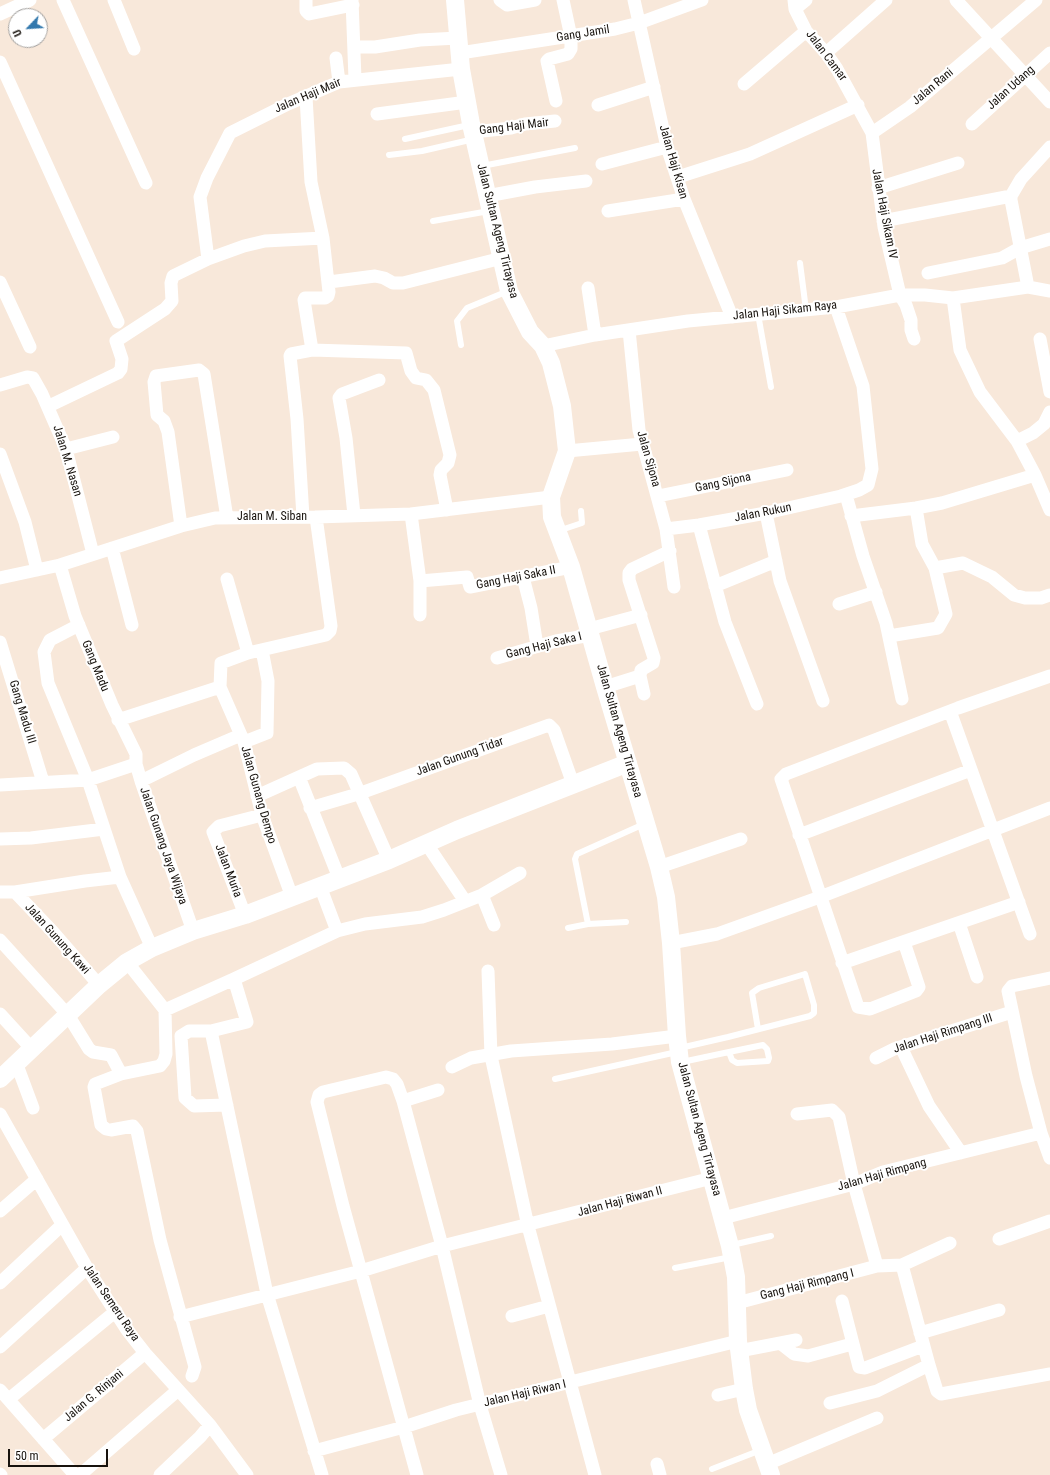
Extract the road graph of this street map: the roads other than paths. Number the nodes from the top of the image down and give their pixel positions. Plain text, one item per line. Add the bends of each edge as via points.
1 (30, 0) edge
2 (63, 0) edge
3 (114, 0) edge
4 (306, 0) edge
5 (455, 0) edge
6 (500, 0) edge
7 (535, 0) edge
8 (563, 0) edge
9 (634, 0) edge
10 (702, 0) edge
11 (806, 0) edge
12 (886, 0) edge
13 (958, 0) edge
14 (1036, 0) edge
15 (353, 2) edge
16 (794, 5) edge
17 (0, 14) edge
18 (639, 23) junction
19 (806, 31) junction
20 (571, 37) junction
21 (992, 37) junction
22 (354, 47) junction
23 (134, 49) dead end
24 (826, 53) junction
25 (1050, 53) edge
26 (460, 54) junction
27 (336, 58) dead end
28 (0, 62) edge
29 (1025, 74) junction
30 (355, 79) junction
31 (339, 82) junction
32 (744, 84) dead end
33 (654, 88) junction
34 (306, 96) junction
35 (467, 102) junction
36 (556, 102) dead end
37 (1050, 102) edge
38 (598, 105) dead end
39 (858, 105) junction
40 (376, 114) dead end
41 (554, 122) dead end
42 (972, 124) dead end
43 (473, 132) junction
44 (872, 133) junction
45 (405, 139) dead end
46 (667, 147) junction
47 (1050, 147) edge
48 (575, 148) dead end
49 (389, 155) dead end
50 (958, 163) dead end
51 (602, 164) dead end
52 (485, 166) junction
53 (678, 177) junction
54 (586, 181) dead end
55 (146, 183) dead end
56 (878, 188) junction
57 (1011, 196) junction
58 (684, 199) junction
59 (489, 203) junction
60 (608, 211) dead end
61 (433, 221) dead end
62 (883, 221) junction
63 (323, 238) junction
64 (1050, 239) edge
65 (1020, 248) junction
66 (502, 258) junction
67 (208, 260) junction
68 (800, 263) dead end
69 (928, 273) dead end
70 (0, 282) edge
71 (328, 282) junction
72 (1028, 287) junction
73 (588, 288) dead end
74 (510, 291) junction
75 (1050, 291) edge
76 (900, 295) junction
77 (952, 298) junction
78 (836, 307) junction
79 (806, 310) junction
80 (758, 314) junction
81 (732, 317) junction
82 (118, 322) dead end
83 (629, 330) junction
84 (595, 335) junction
85 (914, 339) dead end
86 (1040, 339) dead end
87 (461, 345) dead end
88 (543, 346) junction
89 (30, 347) dead end
90 (312, 350) junction
91 (379, 380) dead end
92 (0, 385) edge
93 (771, 387) dead end
94 (1050, 392) edge
95 (49, 406) junction
96 (1050, 412) edge
97 (113, 437) dead end
98 (1016, 441) junction
99 (642, 444) junction
100 (66, 449) junction
101 (567, 452) junction
102 (0, 454) edge
103 (787, 470) dead end
104 (1035, 475) junction
105 (846, 495) junction
106 (658, 496) junction
107 (550, 498) junction
108 (916, 508) junction
109 (447, 510) junction
110 (1050, 510) edge
111 (580, 511) dead end
112 (766, 513) junction
113 (411, 514) junction
114 (354, 515) junction
115 (851, 516) junction
116 (302, 517) junction
117 (316, 517) junction
118 (227, 518) junction
119 (699, 525) junction
120 (181, 526) junction
121 (666, 529) junction
122 (557, 532) junction
123 (112, 548) junction
124 (670, 551) junction
125 (93, 554) junction
126 (776, 562) junction
127 (60, 565) junction
128 (571, 567) junction
129 (936, 568) junction
130 (37, 570) junction
131 (523, 577) junction
132 (0, 578) edge
133 (227, 579) dead end
134 (420, 581) junction
135 (715, 586) junction
136 (674, 587) dead end
137 (876, 592) junction
138 (1050, 595) edge
139 (839, 604) dead end
140 (420, 615) dead end
141 (642, 615) junction
142 (79, 625) junction
143 (132, 625) dead end
144 (590, 632) junction
145 (889, 636) junction
146 (0, 642) edge
147 (537, 646) junction
148 (262, 650) junction
149 (248, 653) junction
150 (497, 658) dead end
151 (640, 676) junction
152 (1050, 676) edge
153 (220, 687) junction
154 (605, 687) junction
155 (644, 694) dead end
156 (902, 699) dead end
157 (823, 701) dead end
158 (757, 704) dead end
159 (950, 711) junction
160 (118, 720) junction
161 (242, 740) junction
162 (628, 763) junction
163 (136, 764) junction
164 (971, 770) junction
165 (299, 777) junction
166 (88, 780) junction
167 (141, 781) junction
168 (43, 782) junction
169 (573, 784) junction
170 (0, 785) edge
171 (358, 794) junction
172 (258, 796) junction
173 (310, 808) junction
174 (1050, 808) edge
175 (262, 815) junction
176 (646, 823) junction
177 (104, 829) junction
178 (992, 830) junction
179 (799, 835) junction
180 (0, 838) edge
181 (741, 838) dead end
182 (426, 843) junction
183 (388, 860) junction
184 (659, 867) junction
185 (520, 873) dead end
186 (120, 877) junction
187 (339, 878) junction
188 (320, 886) junction
189 (0, 892) edge
190 (15, 892) junction
191 (482, 895) junction
192 (292, 897) junction
193 (820, 897) junction
194 (465, 901) junction
195 (1019, 902) junction
196 (245, 915) junction
197 (626, 922) dead end
198 (959, 923) junction
199 (588, 924) junction
200 (494, 925) dead end
201 (568, 928) dead end
202 (193, 929) junction
203 (338, 931) junction
204 (1030, 934) dead end
205 (0, 940) edge
206 (904, 942) junction
207 (671, 943) junction
208 (152, 948) junction
209 (127, 962) junction
210 (842, 963) junction
211 (488, 971) dead end
212 (977, 977) dead end
213 (1050, 978) edge
214 (234, 979) junction
215 (100, 985) junction
216 (165, 1010) junction
217 (1012, 1012) junction
218 (0, 1014) edge
219 (68, 1014) junction
220 (758, 1029) junction
221 (211, 1031) junction
222 (901, 1047) junction
223 (32, 1049) junction
224 (678, 1050) junction
225 (729, 1052) junction
226 (491, 1056) junction
227 (876, 1058) dead end
228 (17, 1065) junction
229 (452, 1067) dead end
230 (122, 1074) junction
231 (0, 1079) edge
232 (555, 1079) dead end
233 (438, 1090) dead end
234 (403, 1101) junction
235 (227, 1105) junction
236 (33, 1108) dead end
237 (0, 1114) edge
238 (797, 1114) dead end
239 (4, 1133) edge
240 (1041, 1133) junction
241 (961, 1153) junction
242 (1050, 1158) edge
243 (712, 1178) junction
244 (37, 1179) junction
245 (854, 1184) junction
246 (0, 1211) edge
247 (723, 1218) junction
248 (1050, 1221) edge
249 (62, 1225) junction
250 (528, 1226) junction
251 (771, 1236) dead end
252 (999, 1239) dead end
253 (950, 1242) dead end
254 (442, 1246) junction
255 (731, 1251) junction
256 (902, 1265) junction
257 (877, 1266) junction
258 (87, 1268) junction
259 (674, 1268) dead end
260 (361, 1271) junction
261 (0, 1283) edge
262 (267, 1294) junction
263 (842, 1301) dead end
264 (737, 1303) junction
265 (549, 1306) junction
266 (999, 1310) dead end
267 (116, 1311) junction
268 (512, 1316) dead end
269 (180, 1317) junction
270 (922, 1339) junction
271 (796, 1340) dead end
272 (780, 1343) junction
273 (852, 1344) junction
274 (738, 1346) junction
275 (0, 1347) edge
276 (145, 1353) junction
277 (928, 1365) junction
278 (1050, 1374) edge
279 (192, 1376) dead end
280 (570, 1384) junction
281 (744, 1389) junction
282 (178, 1390) junction
283 (4, 1395) edge
284 (718, 1395) dead end
285 (830, 1403) dead end
286 (480, 1404) junction
287 (878, 1418) dead end
288 (210, 1425) junction
289 (404, 1427) junction
290 (43, 1439) junction
291 (314, 1451) junction
292 (767, 1463) edge
293 (712, 1469) dead end
294 (75, 1475) edge
295 (80, 1475) edge
296 (160, 1475) edge
297 (247, 1475) edge
298 (322, 1475) edge
299 (417, 1475) edge
300 (501, 1475) edge
301 (595, 1475) edge

1 - 17 street
2 - 55 street
3 - 23 street
4 - 15 street via 306,11 309,14
5 - 26 main road, Jalan Sultan Ageng Tirtayasa
6 - 7 street via 507,5
8 - 20 street
9 - 18 street, Jalan Haji Kisan
10 - 18 street, Gang Jamil
11 - 16 street
12 - 24 street
13 - 21 street
14 - 21 street, Jalan Rani
15 - 22 street
16 - 19 street, Jalan Camar
18 - 20 street, Gang Jamil
18 - 33 street, Jalan Haji Kisan
19 - 24 street, Jalan Camar
19 - 32 street
20 - 26 street, Gang Jamil
20 - 36 street via 571,49 568,54 547,61
21 - 29 street
21 - 44 street, Jalan Rani via 910,107
22 - 26 street via 375,47 420,40
22 - 30 street
24 - 39 street, Jalan Camar
25 - 29 street, Jalan Udang
26 - 30 street, Jalan Haji Mair
26 - 35 main road, Jalan Sultan Ageng Tirtayasa
27 - 31 street
28 - 82 street
29 - 37 street
29 - 42 street, Jalan Udang
30 - 31 street, Jalan Haji Mair
31 - 34 street, Jalan Haji Mair
33 - 38 street
33 - 46 street, Jalan Haji Kisan
34 - 63 street via 311,182
34 - 67 street, Jalan Haji Mair via 230,133 200,197
35 - 40 street
35 - 43 main road, Jalan Sultan Ageng Tirtayasa
39 - 44 street, Jalan Camar
39 - 53 street via 750,154
41 - 43 street, Gang Haji Mair
43 - 45 lane
43 - 49 lane via 422,150
43 - 52 main road, Jalan Sultan Ageng Tirtayasa
44 - 56 street, Jalan Haji Sikam IV
46 - 51 street
46 - 53 street, Jalan Haji Kisan
47 - 57 street via 1021,179
48 - 52 lane
50 - 56 street
52 - 59 main road, Jalan Sultan Ageng Tirtayasa
53 - 58 street, Jalan Haji Kisan
54 - 59 street via 535,187
56 - 62 street, Jalan Haji Sikam IV
57 - 62 street
57 - 65 street
58 - 60 street
58 - 81 street, Jalan Haji Kisan
59 - 61 lane
59 - 66 main road, Jalan Sultan Ageng Tirtayasa
62 - 76 street, Jalan Haji Sikam IV
63 - 67 street via 265,241
63 - 71 street
64 - 65 street
65 - 69 street via 1002,258
65 - 72 street
66 - 71 street via 403,283 393,283 375,276
66 - 74 main road, Jalan Sultan Ageng Tirtayasa
67 - 95 street via 173,276 172,302 116,340 122,359 121,370 118,373
68 - 79 lane
70 - 89 street
71 - 90 street via 328,296 304,300
72 - 75 street, Jalan Haji Sikam Raya
72 - 77 street, Jalan Haji Sikam Raya
73 - 84 street
74 - 87 lane via 467,308 457,321
74 - 88 main road, Jalan Sultan Ageng Tirtayasa via 530,332
76 - 77 street, Jalan Haji Sikam Raya
76 - 78 street, Jalan Haji Sikam Raya
76 - 85 street, Jalan Haji Sikam IV via 911,320
77 - 98 street via 960,350 980,392
78 - 79 street, Jalan Haji Sikam Raya
78 - 105 street, Jalan Rukun via 863,386 872,468 868,485
79 - 80 street, Jalan Haji Sikam Raya
80 - 81 street, Jalan Haji Sikam Raya
80 - 93 lane
81 - 83 street, Jalan Haji Sikam Raya
83 - 84 street, Jalan Haji Sikam Raya
83 - 99 street, Jalan Sijona
84 - 88 street, Jalan Haji Sikam Raya
86 - 94 street
88 - 101 main road, Jalan Sultan Ageng Tirtayasa via 551,363 562,406
90 - 109 street via 406,352 411,371 416,378 426,380 434,390 450,455 440,475
90 - 116 street via 290,356 297,419
91 - 114 street via 342,394 339,398
92 - 95 street, Jalan M. Nasan via 27,377 32,378
95 - 100 street, Jalan M. Nasan
96 - 98 street via 1044,424
97 - 100 street
98 - 104 street
99 - 101 street
99 - 106 street, Jalan Sijona
100 - 125 street, Jalan M. Nasan
101 - 107 main road, Jalan Sultan Ageng Tirtayasa
102 - 130 street via 25,522
103 - 106 street, Gang Sijona
104 - 108 street via 942,503
104 - 110 street
105 - 112 street, Jalan Rukun
105 - 115 street
106 - 121 street, Jalan Sijona
107 - 109 street, Jalan M. Siban
107 - 122 main road, Jalan Sultan Ageng Tirtayasa
108 - 115 street
108 - 129 street via 922,544
109 - 113 street, Jalan M. Siban
111 - 122 lane via 582,523
112 - 119 street, Jalan Rukun
112 - 126 street
113 - 114 street, Jalan M. Siban
113 - 134 street
114 - 117 street, Jalan M. Siban
115 - 137 street
116 - 117 street, Jalan M. Siban
116 - 118 street, Jalan M. Siban
117 - 148 street via 330,631
118 - 120 street, Jalan M. Siban via 215,518
118 - 120 street via 204,374 199,370 156,376 154,382 157,414 164,421 168,432
119 - 121 street, Jalan Rukun
119 - 135 street
120 - 123 street, Jalan M. Siban
121 - 124 street, Jalan Sijona
122 - 128 main road, Jalan Sultan Ageng Tirtayasa
123 - 125 street, Jalan M. Siban
123 - 143 street
124 - 136 street, Jalan Sijona
124 - 141 street via 632,569 629,573 629,580
125 - 127 street, Jalan M. Siban
126 - 135 street
126 - 157 street via 780,581
127 - 130 street, Jalan M. Siban
127 - 142 street, Gang Madu
128 - 131 street, Gang Haji Saka II
128 - 144 main road, Jalan Sultan Ageng Tirtayasa
129 - 138 street via 962,563 992,577 1014,595 1041,598
129 - 145 street via 946,614 938,628
130 - 132 street, Jalan M. Siban
131 - 134 street, Gang Haji Saka II via 470,587 466,577
131 - 147 street
133 - 149 street
134 - 140 street
135 - 158 street via 725,622
137 - 139 street
137 - 145 street
141 - 144 street, Gang Haji Saka I
141 - 151 street via 654,658 650,666 641,670
142 - 160 street, Gang Madu
142 - 166 street via 50,640 44,652 48,683
144 - 147 street, Gang Haji Saka I
144 - 154 main road, Jalan Sultan Ageng Tirtayasa
145 - 156 street
146 - 168 street, Gang Madu III
147 - 150 street, Gang Haji Saka I
148 - 149 street
148 - 161 street via 268,682 266,733
149 - 153 street via 221,663
151 - 154 street
151 - 155 street
152 - 159 street
153 - 160 street
153 - 161 street, Jalan Gunang Dempo
154 - 162 main road, Jalan Sultan Ageng Tirtayasa
159 - 164 street
159 - 179 street via 786,774 781,779
160 - 163 street, Gang Madu via 136,754
161 - 167 street via 236,738 194,755
161 - 172 street, Jalan Gunang Dempo
162 - 169 main road
162 - 176 main road, Jalan Sultan Ageng Tirtayasa
163 - 166 street
163 - 167 street, Jalan Gunang Jaya Wijaya
164 - 178 street
164 - 179 street
165 - 171 street via 317,769 344,768 350,774
165 - 172 street
165 - 173 street
166 - 168 street
166 - 177 street
167 - 202 street, Jalan Gunang Jaya Wijaya
168 - 170 street
169 - 171 street, Jalan Gunung Tidar via 554,730 549,725
169 - 182 main road
171 - 173 street, Jalan Gunung Tidar
171 - 183 street
172 - 175 street, Jalan Gunang Dempo
173 - 187 street
174 - 178 street
175 - 192 street, Jalan Gunang Dempo
175 - 196 street, Jalan Muria via 219,826 213,832
176 - 184 main road, Jalan Sultan Ageng Tirtayasa
176 - 199 lane via 577,854 575,859
177 - 180 street via 31,838
177 - 186 street
178 - 193 street
178 - 195 street
179 - 193 street
181 - 184 street
182 - 183 main road
182 - 194 street
183 - 187 main road
184 - 207 main road, Jalan Sultan Ageng Tirtayasa via 666,897
185 - 191 street
186 - 190 street
186 - 208 street
187 - 188 main road
188 - 192 main road
188 - 203 street
189 - 190 street
190 - 215 street, Jalan Gunung Kawi
191 - 194 street
191 - 200 street
192 - 196 main road
193 - 207 street via 717,934
193 - 210 street
194 - 203 street via 422,917 365,924
195 - 198 street
195 - 204 street
196 - 202 main road
197 - 199 lane
198 - 206 street
198 - 212 street
199 - 201 lane
202 - 208 main road
203 - 214 street
205 - 219 street
206 - 210 street
206 - 210 street via 918,986 916,991 870,1009 858,1007
207 - 224 main road, Jalan Sultan Ageng Tirtayasa
208 - 209 main road
209 - 215 main road
209 - 216 street
211 - 226 street
213 - 217 street via 1009,988
214 - 216 street
214 - 221 street via 247,1022
215 - 219 main road
216 - 230 street via 164,1061 160,1066
217 - 222 street, Jalan Haji Rimpang III
217 - 240 street
218 - 223 street
219 - 223 main road
219 - 230 street via 89,1049 111,1055
220 - 220 lane via 752,993 759,988 804,974 814,1013
220 - 224 lane
221 - 235 street
221 - 235 street via 188,1031 181,1036 185,1098 194,1106
222 - 227 street, Jalan Haji Rimpang III
222 - 241 street via 929,1106
223 - 228 main road
224 - 225 lane
224 - 226 street via 612,1044 511,1051
224 - 232 lane
224 - 243 main road, Jalan Sultan Ageng Tirtayasa
225 - 225 lane via 763,1045 767,1048 769,1058 768,1061 737,1063 732,1060
226 - 229 street via 471,1058
226 - 250 street
228 - 231 main road
228 - 236 street
230 - 269 street via 95,1084 101,1125 111,1130 133,1126 137,1130 160,1240
233 - 234 street
234 - 254 street
234 - 260 street via 397,1084 393,1079 386,1077 323,1092 317,1102
235 - 262 street
237 - 239 street, Jalan Semeru Raya
238 - 245 street via 832,1110 839,1117
239 - 244 street, Jalan Semeru Raya
240 - 241 street, Jalan Haji Rimpang
240 - 242 street
241 - 245 street, Jalan Haji Rimpang via 883,1172
243 - 247 main road, Jalan Sultan Ageng Tirtayasa
243 - 250 street, Jalan Haji Riwan II
244 - 246 street
244 - 249 street, Jalan Semeru Raya
245 - 247 street, Jalan Haji Rimpang
245 - 257 street
247 - 255 main road, Jalan Sultan Ageng Tirtayasa
248 - 252 street
249 - 258 street, Jalan Semeru Raya
249 - 261 street
250 - 254 street, Jalan Haji Riwan II
250 - 265 street
251 - 255 lane
253 - 256 street
254 - 260 street, Jalan Haji Riwan II
254 - 286 street
255 - 259 lane
255 - 264 main road, Jalan Sultan Ageng Tirtayasa
256 - 257 street, Gang Haji Rimpang I
256 - 270 street
257 - 264 street, Gang Haji Rimpang I
258 - 267 street, Jalan Semeru Raya
258 - 275 street
260 - 262 street, Jalan Haji Riwan II
260 - 289 street
262 - 269 street, Jalan Haji Riwan II
262 - 291 street
263 - 273 street
264 - 274 main road, Jalan Sultan Ageng Tirtayasa
265 - 268 street
265 - 280 street
266 - 270 street
267 - 276 street, Jalan Semeru Raya
267 - 283 street
269 - 279 street via 195,1367
270 - 273 street via 865,1368 859,1367
270 - 277 street
271 - 272 street, Jalan Haji Riwan I
272 - 273 street via 794,1354 808,1356
272 - 274 street, Jalan Haji Riwan I
274 - 280 street, Jalan Haji Riwan I
274 - 281 main road, Jalan Sultan Ageng Tirtayasa
276 - 282 street, Jalan Semeru Raya
276 - 290 street, Jalan G. Rinjani
277 - 278 street via 937,1391 946,1395
277 - 285 street via 877,1391
280 - 286 street, Jalan Haji Riwan I
280 - 301 street
281 - 284 street
281 - 292 main road, Jalan Sultan Ageng Tirtayasa via 748,1410
282 - 288 street, Jalan Semeru Raya
282 - 295 street
283 - 290 street
286 - 289 street, Jalan Haji Riwan I
286 - 300 street
287 - 292 street
288 - 296 street
288 - 297 street, Jalan Semeru Raya
289 - 291 street, Jalan Haji Riwan I
289 - 299 street
290 - 294 street
291 - 298 street
292 - 293 lane

